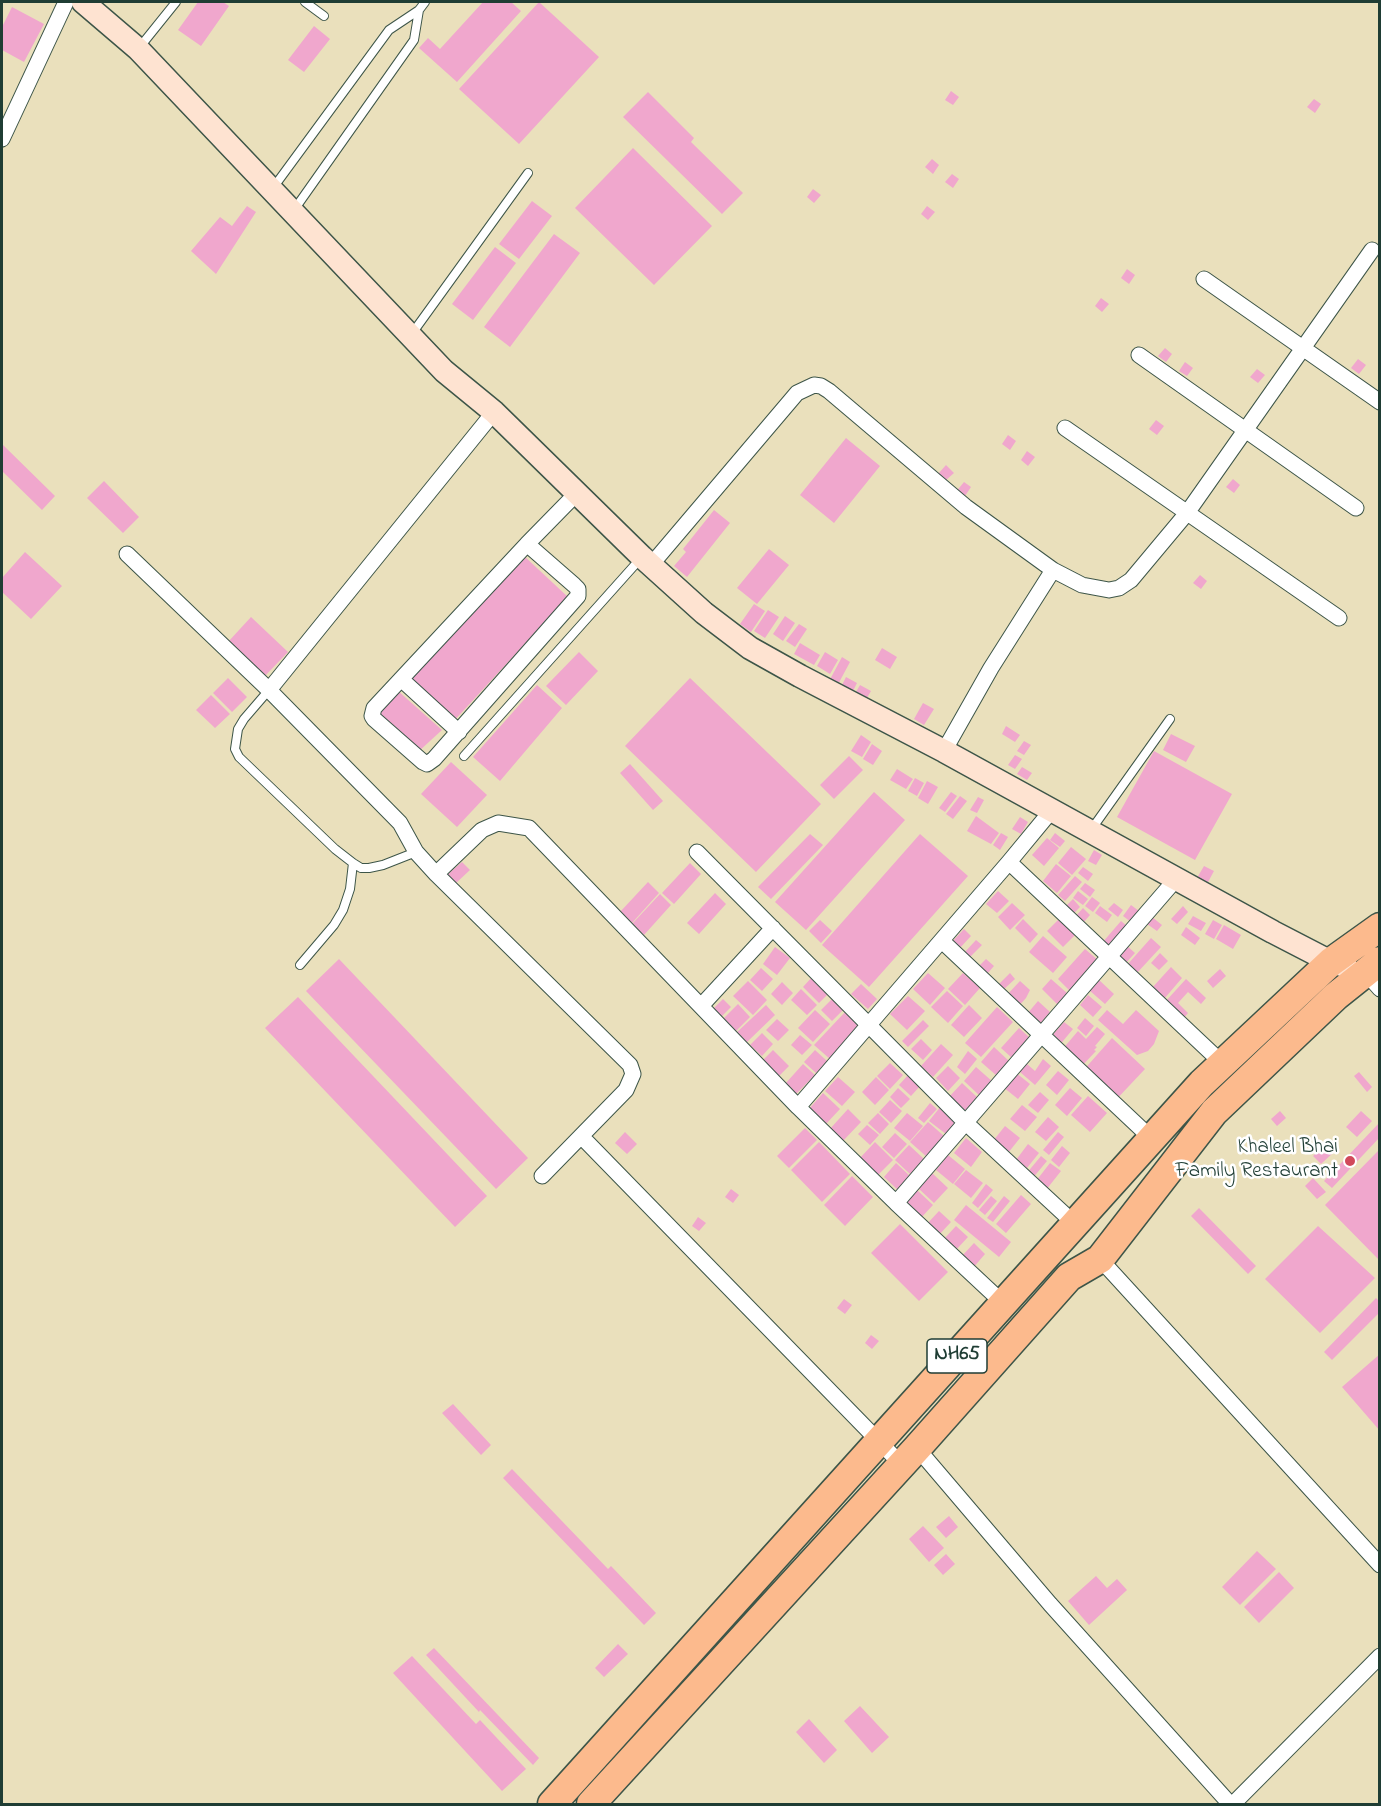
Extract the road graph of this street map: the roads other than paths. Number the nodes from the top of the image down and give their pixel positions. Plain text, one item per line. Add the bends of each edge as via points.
1 (66, 2) edge
2 (83, 2) edge
3 (176, 2) edge
4 (305, 2) edge
5 (425, 2) edge
6 (419, 10) junction
7 (324, 16) dead end
8 (138, 49) junction
9 (2, 139) edge
10 (528, 173) dead end
11 (272, 189) junction
12 (293, 211) junction
13 (1372, 250) dead end
14 (1204, 279) dead end
15 (411, 336) junction
16 (1303, 349) junction
17 (1139, 355) dead end
18 (1380, 402) edge
19 (494, 412) junction
20 (1065, 428) dead end
21 (1246, 430) junction
22 (576, 494) junction
23 (1356, 508) dead end
24 (1188, 513) junction
25 (527, 544) junction
26 (127, 554) dead end
27 (646, 561) junction
28 (1053, 570) junction
29 (1339, 618) dead end
30 (401, 679) junction
31 (269, 690) junction
32 (1170, 719) dead end
33 (459, 732) junction
34 (944, 752) junction
35 (464, 756) dead end
36 (1052, 810) junction
37 (1089, 832) junction
38 (416, 852) junction
39 (698, 852) dead end
40 (1010, 862) junction
41 (353, 863) junction
42 (436, 874) junction
43 (1177, 878) junction
44 (1380, 927) edge
45 (773, 928) junction
46 (942, 941) junction
47 (1110, 956) junction
48 (1331, 962) junction
49 (300, 965) dead end
50 (1375, 974) edge
51 (701, 1006) junction
52 (870, 1025) junction
53 (1042, 1036) junction
54 (1222, 1063) junction
55 (798, 1107) junction
56 (966, 1123) junction
57 (581, 1136) junction
58 (1152, 1139) junction
59 (542, 1176) dead end
60 (896, 1203) junction
61 (1076, 1225) junction
62 (1100, 1259) junction
63 (1004, 1304) junction
64 (880, 1442) junction
65 (909, 1456) junction
66 (1380, 1565) edge
67 (1380, 1656) edge
68 (552, 1804) edge
69 (591, 1804) edge
70 (1231, 1804) edge

1 - 9 street
2 - 8 main road
3 - 8 lane
4 - 7 lane
5 - 6 lane
6 - 11 lane via 389,30
6 - 12 lane via 414,40
8 - 11 main road
10 - 15 lane
11 - 12 main road
12 - 15 main road
13 - 16 street
14 - 16 street
15 - 19 main road via 444,371
16 - 18 street
16 - 21 street
17 - 21 street
19 - 22 main road
19 - 31 street
20 - 24 street
21 - 23 street
21 - 24 street
22 - 25 street
22 - 27 main road
24 - 28 street via 1131,580 1119,588 1098,590
24 - 29 street
25 - 30 street
25 - 33 street via 578,589 578,596
26 - 31 street
27 - 28 street via 797,393 814,385 829,391 966,507
27 - 34 main road via 750,648
27 - 35 lane
28 - 34 street
30 - 33 street
30 - 33 street via 374,708 374,719 427,764
31 - 38 street via 400,823
31 - 41 lane via 238,729 235,749 334,849
32 - 37 lane
34 - 36 main road
36 - 37 main road
36 - 40 street
37 - 43 main road
38 - 41 lane via 369,868
38 - 42 street
39 - 45 street
40 - 46 street
40 - 47 street
41 - 49 lane via 343,910
42 - 51 street via 482,830 498,823 529,828
42 - 57 street via 630,1065 633,1074 627,1090
43 - 47 street
43 - 48 main road
44 - 48 highway, NH65
45 - 51 street
45 - 52 street
46 - 52 street
46 - 53 street
47 - 53 street
47 - 54 street
48 - 50 main road
48 - 54 highway, NH65
50 - 62 highway, NH65 via 1336,996 1214,1112
51 - 55 street
52 - 55 street
52 - 56 street
53 - 56 street
53 - 58 street
54 - 58 highway, NH65
55 - 60 street
56 - 60 street
56 - 61 street
57 - 59 street
57 - 64 street
58 - 61 highway, NH65
60 - 63 street
61 - 63 highway, NH65
62 - 65 highway, NH65 via 1069,1277
62 - 66 street
63 - 64 highway, NH65
64 - 65 street
64 - 68 highway, NH65
65 - 69 highway, NH65
65 - 70 street
67 - 70 street

